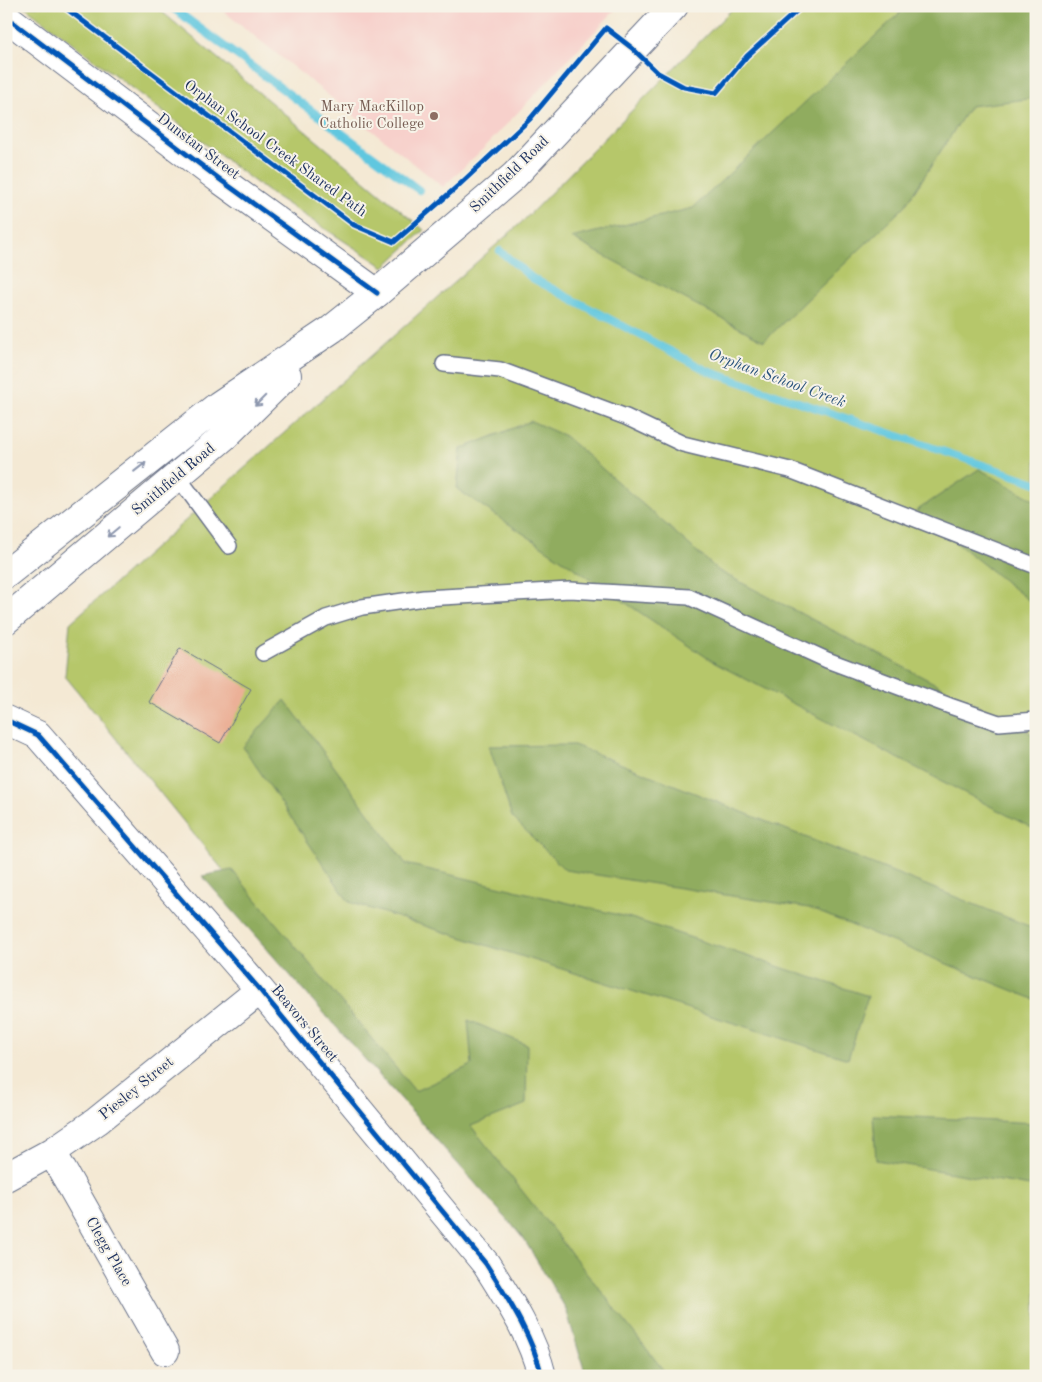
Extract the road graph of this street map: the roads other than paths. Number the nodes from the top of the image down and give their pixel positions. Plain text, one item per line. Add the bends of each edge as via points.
1 (674, 6) edge
2 (6, 17) edge
3 (377, 293) junction
4 (332, 329) junction
5 (444, 364) dead end
6 (178, 477) junction
7 (101, 498) junction
8 (229, 546) dead end
9 (1036, 566) edge
10 (6, 574) edge
11 (6, 598) edge
12 (6, 620) edge
13 (263, 653) dead end
14 (6, 720) edge
15 (1036, 720) edge
16 (260, 990) junction
17 (52, 1152) junction
18 (6, 1177) edge
19 (165, 1351) dead end
20 (542, 1376) edge

1 - 3 street, Smithfield Road via 514,176
2 - 3 street, Dunstan Street via 222,181
3 - 4 street, Smithfield Road
4 -> 6 street, Smithfield Road via 226,435
7 -> 4 street, Smithfield Road via 219,405
5 - 9 lane via 500,370 626,416 683,444 790,470
6 - 8 lane
6 -> 12 street, Smithfield Road
7 - 10 street, Smithfield Road
7 - 11 street via 49,563
13 - 15 lane via 326,618 362,607 424,598 570,590 689,597 827,660 950,706 999,723
14 - 16 street, Beavors Street via 38,735
16 - 17 street, Piesley Street via 118,1105
16 - 20 street, Beavors Street via 486,1264 512,1306
17 - 18 street, Piesley Street
17 - 19 street, Clegg Place

